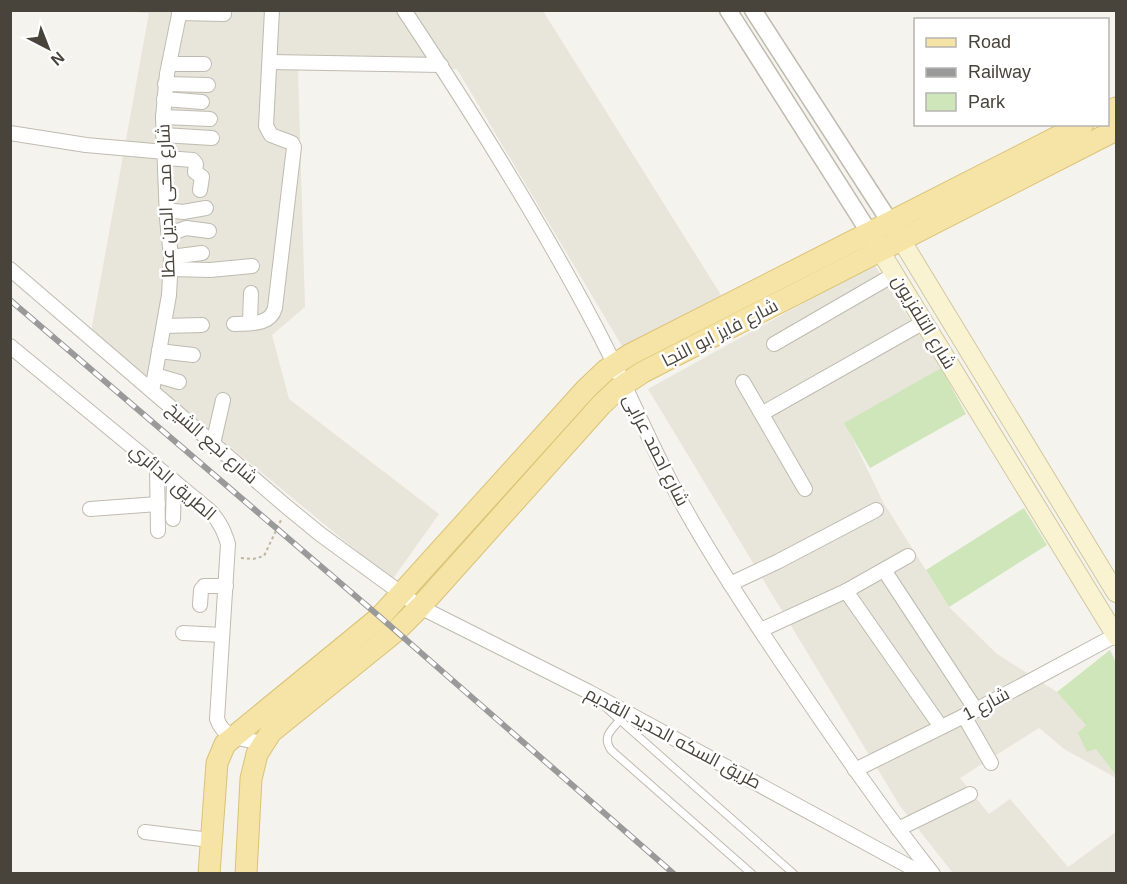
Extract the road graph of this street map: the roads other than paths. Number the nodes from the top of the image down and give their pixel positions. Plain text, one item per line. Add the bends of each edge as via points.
1 (272, 10) edge
2 (404, 10) edge
3 (728, 10) edge
4 (753, 10) edge
5 (180, 12) edge
6 (224, 14) dead end
7 (270, 62) junction
8 (169, 64) junction
9 (204, 64) dead end
10 (441, 65) junction
11 (165, 84) junction
12 (208, 85) dead end
13 (164, 99) junction
14 (202, 102) dead end
15 (163, 117) junction
16 (210, 119) dead end
17 (1079, 126) edge
18 (1116, 130) edge
19 (10, 134) edge
20 (163, 135) junction
21 (212, 138) dead end
22 (165, 155) junction
23 (195, 161) junction
24 (209, 161) dead end
25 (200, 190) dead end
26 (206, 208) dead end
27 (167, 210) junction
28 (890, 222) junction
29 (168, 230) junction
30 (208, 231) dead end
31 (869, 232) junction
32 (902, 241) junction
33 (881, 251) junction
34 (202, 253) dead end
35 (171, 263) junction
36 (244, 263) dead end
37 (10, 269) edge
38 (895, 274) junction
39 (251, 293) dead end
40 (924, 322) junction
41 (250, 323) junction
42 (234, 324) dead end
43 (202, 325) dead end
44 (164, 326) junction
45 (774, 344) dead end
46 (10, 346) edge
47 (159, 351) junction
48 (193, 355) dead end
49 (615, 364) junction
50 (155, 375) junction
51 (179, 382) dead end
52 (743, 382) dead end
53 (623, 385) junction
54 (152, 391) junction
55 (223, 400) dead end
56 (763, 413) junction
57 (213, 444) junction
58 (157, 467) junction
59 (174, 481) junction
60 (805, 489) dead end
61 (158, 504) junction
62 (90, 509) dead end
63 (876, 510) dead end
64 (173, 519) dead end
65 (158, 531) dead end
66 (908, 556) dead end
67 (884, 570) junction
68 (730, 584) junction
69 (226, 586) junction
70 (846, 591) junction
71 (1116, 593) edge
72 (402, 594) junction
73 (200, 605) dead end
74 (420, 607) junction
75 (761, 630) junction
76 (183, 633) dead end
77 (1116, 635) edge
78 (222, 636) junction
79 (589, 692) junction
80 (970, 712) junction
81 (620, 720) junction
82 (941, 727) junction
83 (232, 737) junction
84 (263, 743) junction
85 (991, 763) dead end
86 (855, 770) junction
87 (970, 794) dead end
88 (898, 829) junction
89 (145, 832) dead end
90 (210, 840) junction
91 (208, 873) edge
92 (246, 873) edge
93 (752, 873) edge
94 (794, 873) edge
95 (923, 873) edge
96 (933, 873) edge

1 - 7 street
2 - 10 street, شارع احمد عرابى
3 - 31 street, شارع التلفزيون
4 - 28 street, شارع التلفزيون
5 - 6 street
5 - 8 street, شارع محى الدين عطا
7 - 10 street
7 - 41 street via 268,131 294,147 275,308 270,318
8 - 9 street
8 - 11 street, شارع محى الدين عطا
10 - 49 street, شارع احمد عرابى via 543,234
11 - 12 street
11 - 13 street, شارع محى الدين عطا
13 - 14 street
13 - 15 street, شارع محى الدين عطا
15 - 16 street
15 - 20 street, شارع محى الدين عطا
17 - 28 main road, شارع فايز ابو النجا
18 - 32 main road, شارع فايز ابو النجا
19 - 22 street
20 - 21 street
20 - 22 street, شارع محى الدين عطا
22 - 23 street
22 - 27 street, شارع محى الدين عطا
23 - 24 street
23 - 25 street via 195,171 201,176
26 - 27 street
27 - 29 street, شارع محى الدين عطا
28 - 31 main road, شارع فايز ابو النجا
28 - 32 main road, شارع التلفزيون
29 - 30 street
29 - 35 street, شارع محى الدين عطا
31 - 33 main road, شارع التلفزيون
31 - 49 main road, شارع فايز ابو النجا
32 - 33 main road, شارع فايز ابو النجا
32 - 71 main road, شارع التلفزيون
33 - 38 main road, شارع التلفزيون
33 - 53 main road, شارع فايز ابو النجا
34 - 35 street
35 - 36 street via 196,271
35 - 44 street, شارع محى الدين عطا
37 - 54 street, شارع نجع الشيخ
38 - 40 main road, شارع التلفزيون
38 - 45 street
39 - 41 street
40 - 56 street
40 - 77 main road, شارع التلفزيون
41 - 42 street
43 - 44 street
44 - 47 street, شارع محى الدين عطا
46 - 58 street, الطريق الدائري
47 - 48 street
47 - 50 street, شارع محى الدين عطا
49 - 53 street, شارع احمد عرابى
49 - 72 main road, شارع فايز ابو النجا via 596,379
50 - 51 street
50 - 54 street, شارع محى الدين عطا
52 - 56 street
53 - 68 street, شارع احمد عرابى via 682,505
53 - 74 main road, شارع فايز ابو النجا
54 - 57 street, شارع نجع الشيخ
55 - 57 street
56 - 60 street
57 - 72 street, شارع نجع الشيخ via 287,507
58 - 59 street, الطريق الدائري
58 - 61 street
59 - 64 street
59 - 69 street, الطريق الدائري via 219,521 228,544
61 - 62 street
61 - 65 street
63 - 68 street
66 - 67 street
67 - 70 street
67 - 80 street
68 - 75 street, شارع احمد عرابى
69 - 73 street via 204,586
69 - 78 street, الطريق الدائري
70 - 75 street
70 - 82 street
72 - 74 street, شارع نجع الشيخ
72 - 83 main road, شارع فايز ابو النجا via 380,617
74 - 79 street, طريق السكه الحديد القديم
74 - 84 main road, شارع فايز ابو النجا
75 - 86 street, شارع احمد عرابى
76 - 78 street
77 - 80 street, شارع 1
78 - 83 street, الطريق الدائري via 217,719
79 - 81 lane
79 - 95 street, طريق السكه الحديد القديم
80 - 82 street, شارع 1
80 - 85 street
81 - 93 lane via 607,736 611,750
81 - 94 lane
82 - 86 street, شارع 1
83 - 84 street
83 - 90 main road via 219,753
84 - 92 main road via 251,779
86 - 88 street, شارع احمد عرابى
87 - 88 street
88 - 96 street, شارع احمد عرابى
89 - 90 street
90 - 91 main road

